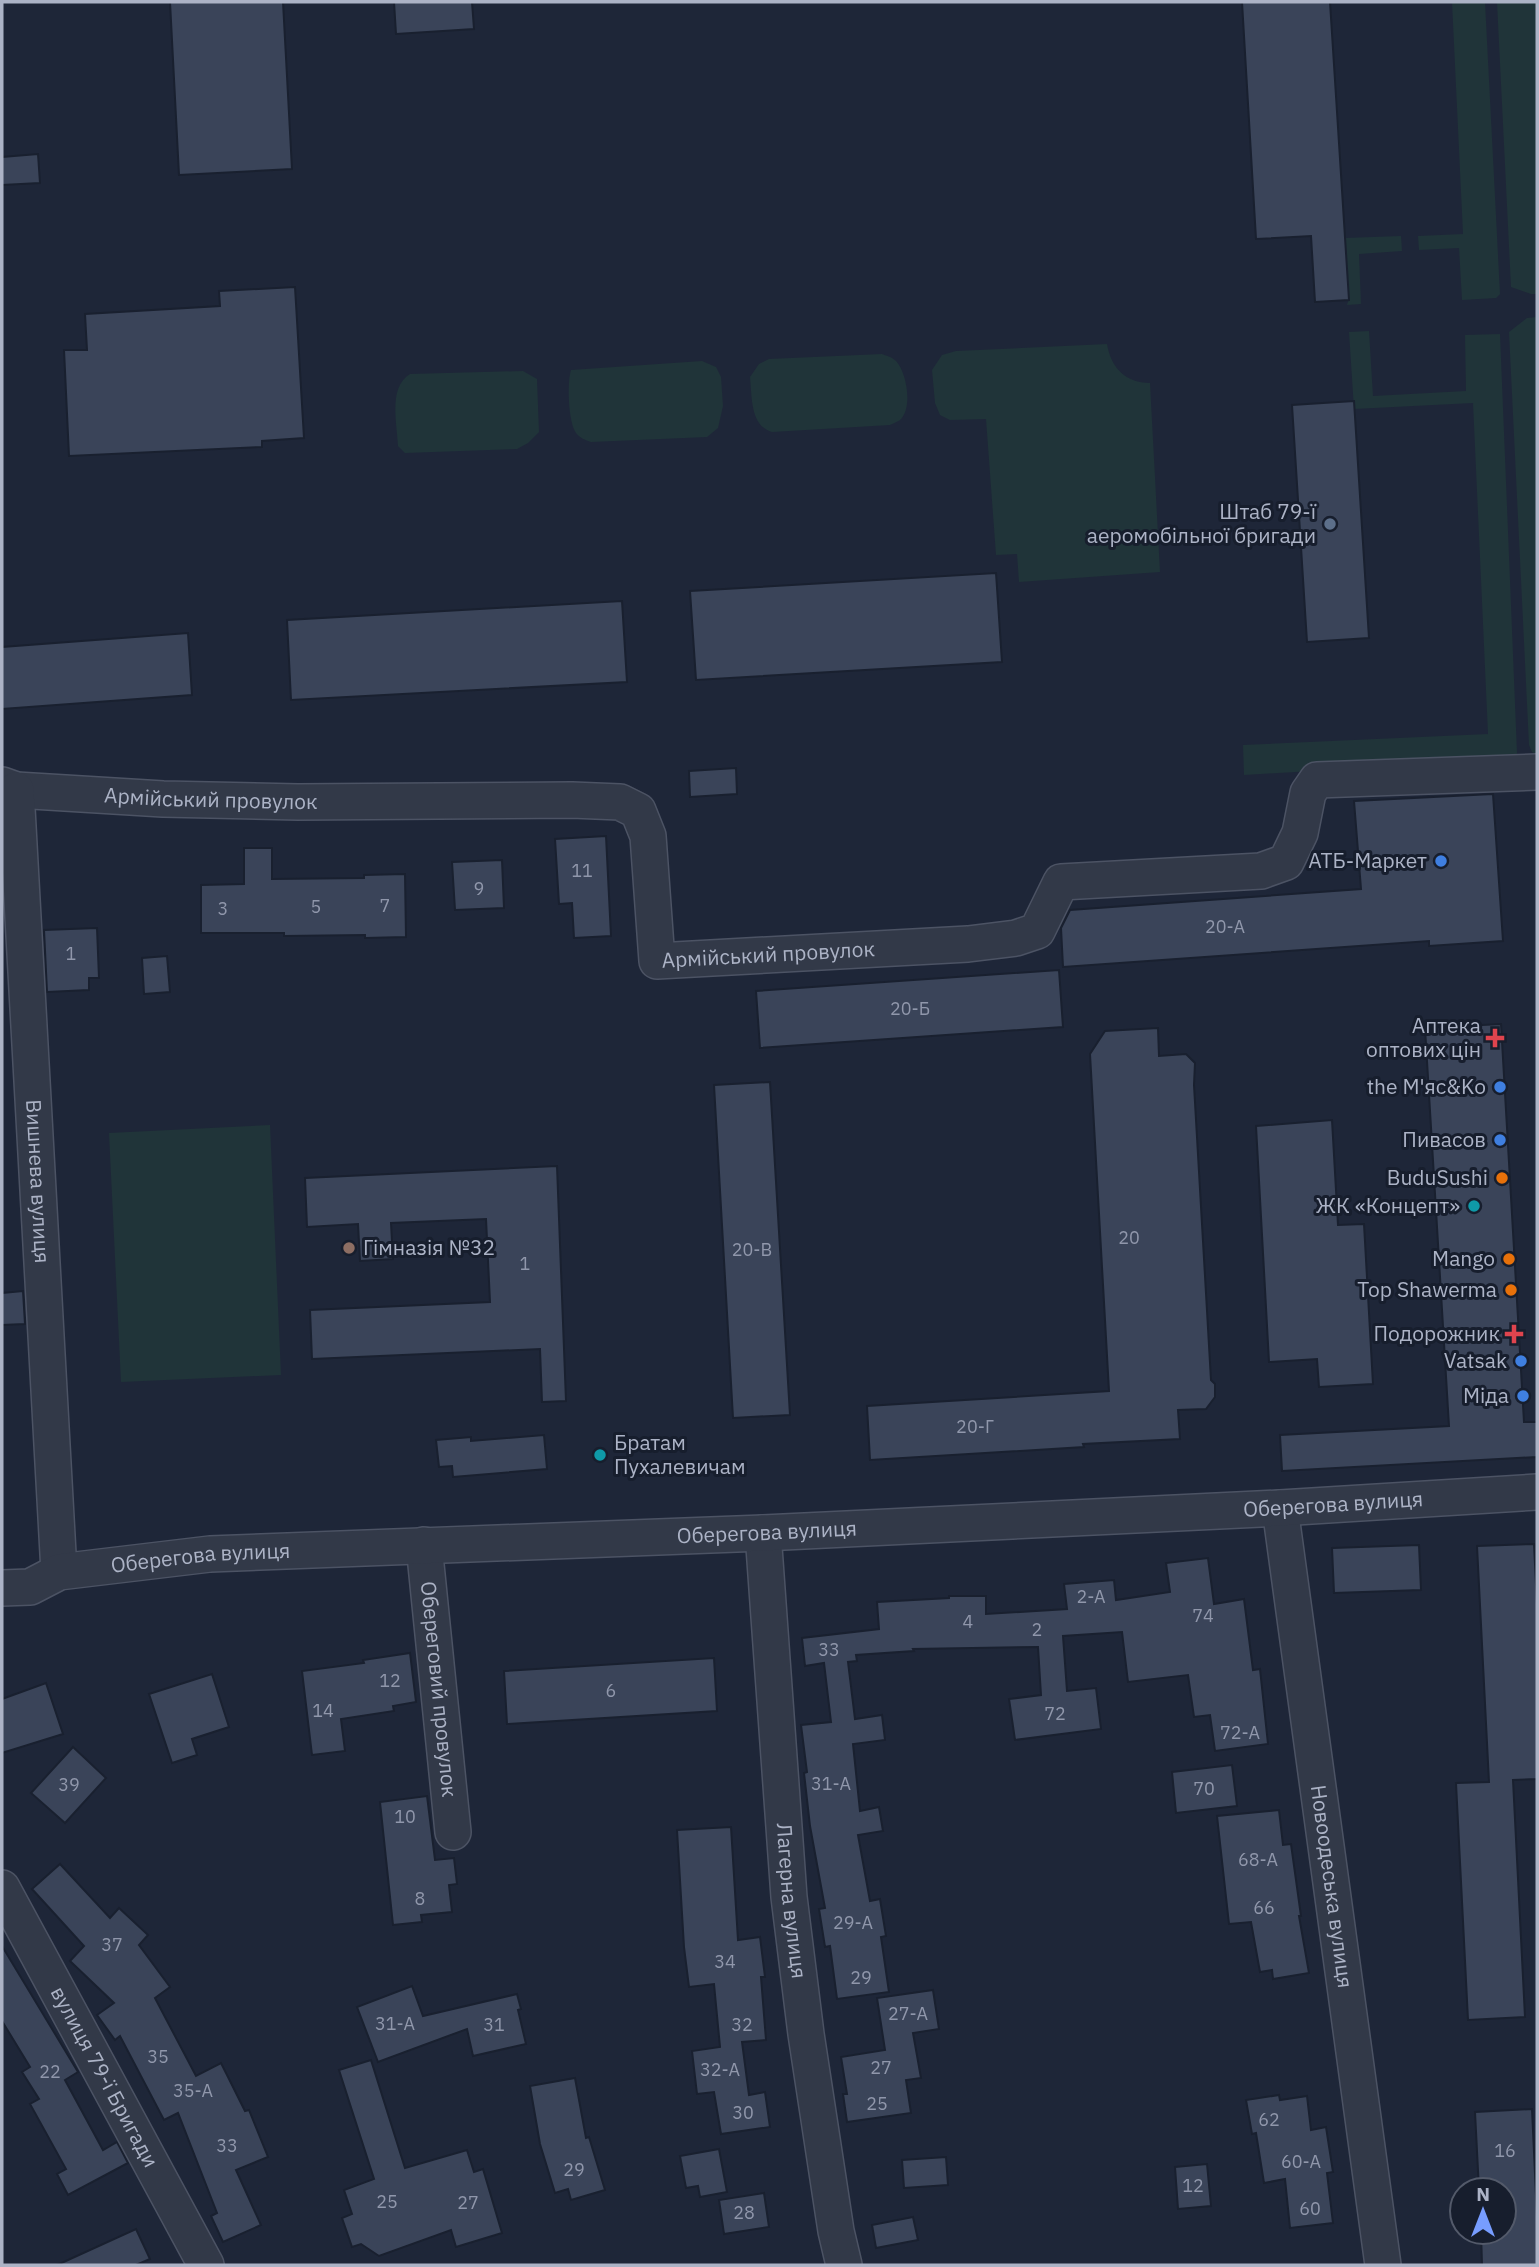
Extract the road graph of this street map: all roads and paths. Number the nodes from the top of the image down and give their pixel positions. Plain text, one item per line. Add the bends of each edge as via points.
1 (1537, 772) edge
2 (9, 788) edge
3 (1537, 1492) edge
4 (1280, 1508) junction
5 (763, 1533) junction
6 (424, 1545) junction
7 (59, 1572) junction
8 (2, 1588) edge
9 (453, 1832) dead end
10 (2, 1888) edge
11 (206, 2265) edge
12 (844, 2265) edge
13 (1383, 2265) edge

1 - 2 street, Армійський провулок via 1317,780 1308,793 1300,833 1286,862 1261,871 1061,882 1037,931 1016,938 657,961 648,836 638,811 620,802 163,799
2 - 7 street, Вишнева вулиця
3 - 4 street, Оберегова вулиця
4 - 5 street, Оберегова вулиця
4 - 13 street, Новоодеська вулиця
5 - 6 street, Оберегова вулиця
5 - 12 street, Лагерна вулиця via 789,1897
6 - 7 street, Оберегова вулиця via 210,1554
6 - 9 street, Обереговий провулок
7 - 8 street, Оберегова вулиця via 30,1587
10 - 11 street, вулиця 79-ї Бригади

